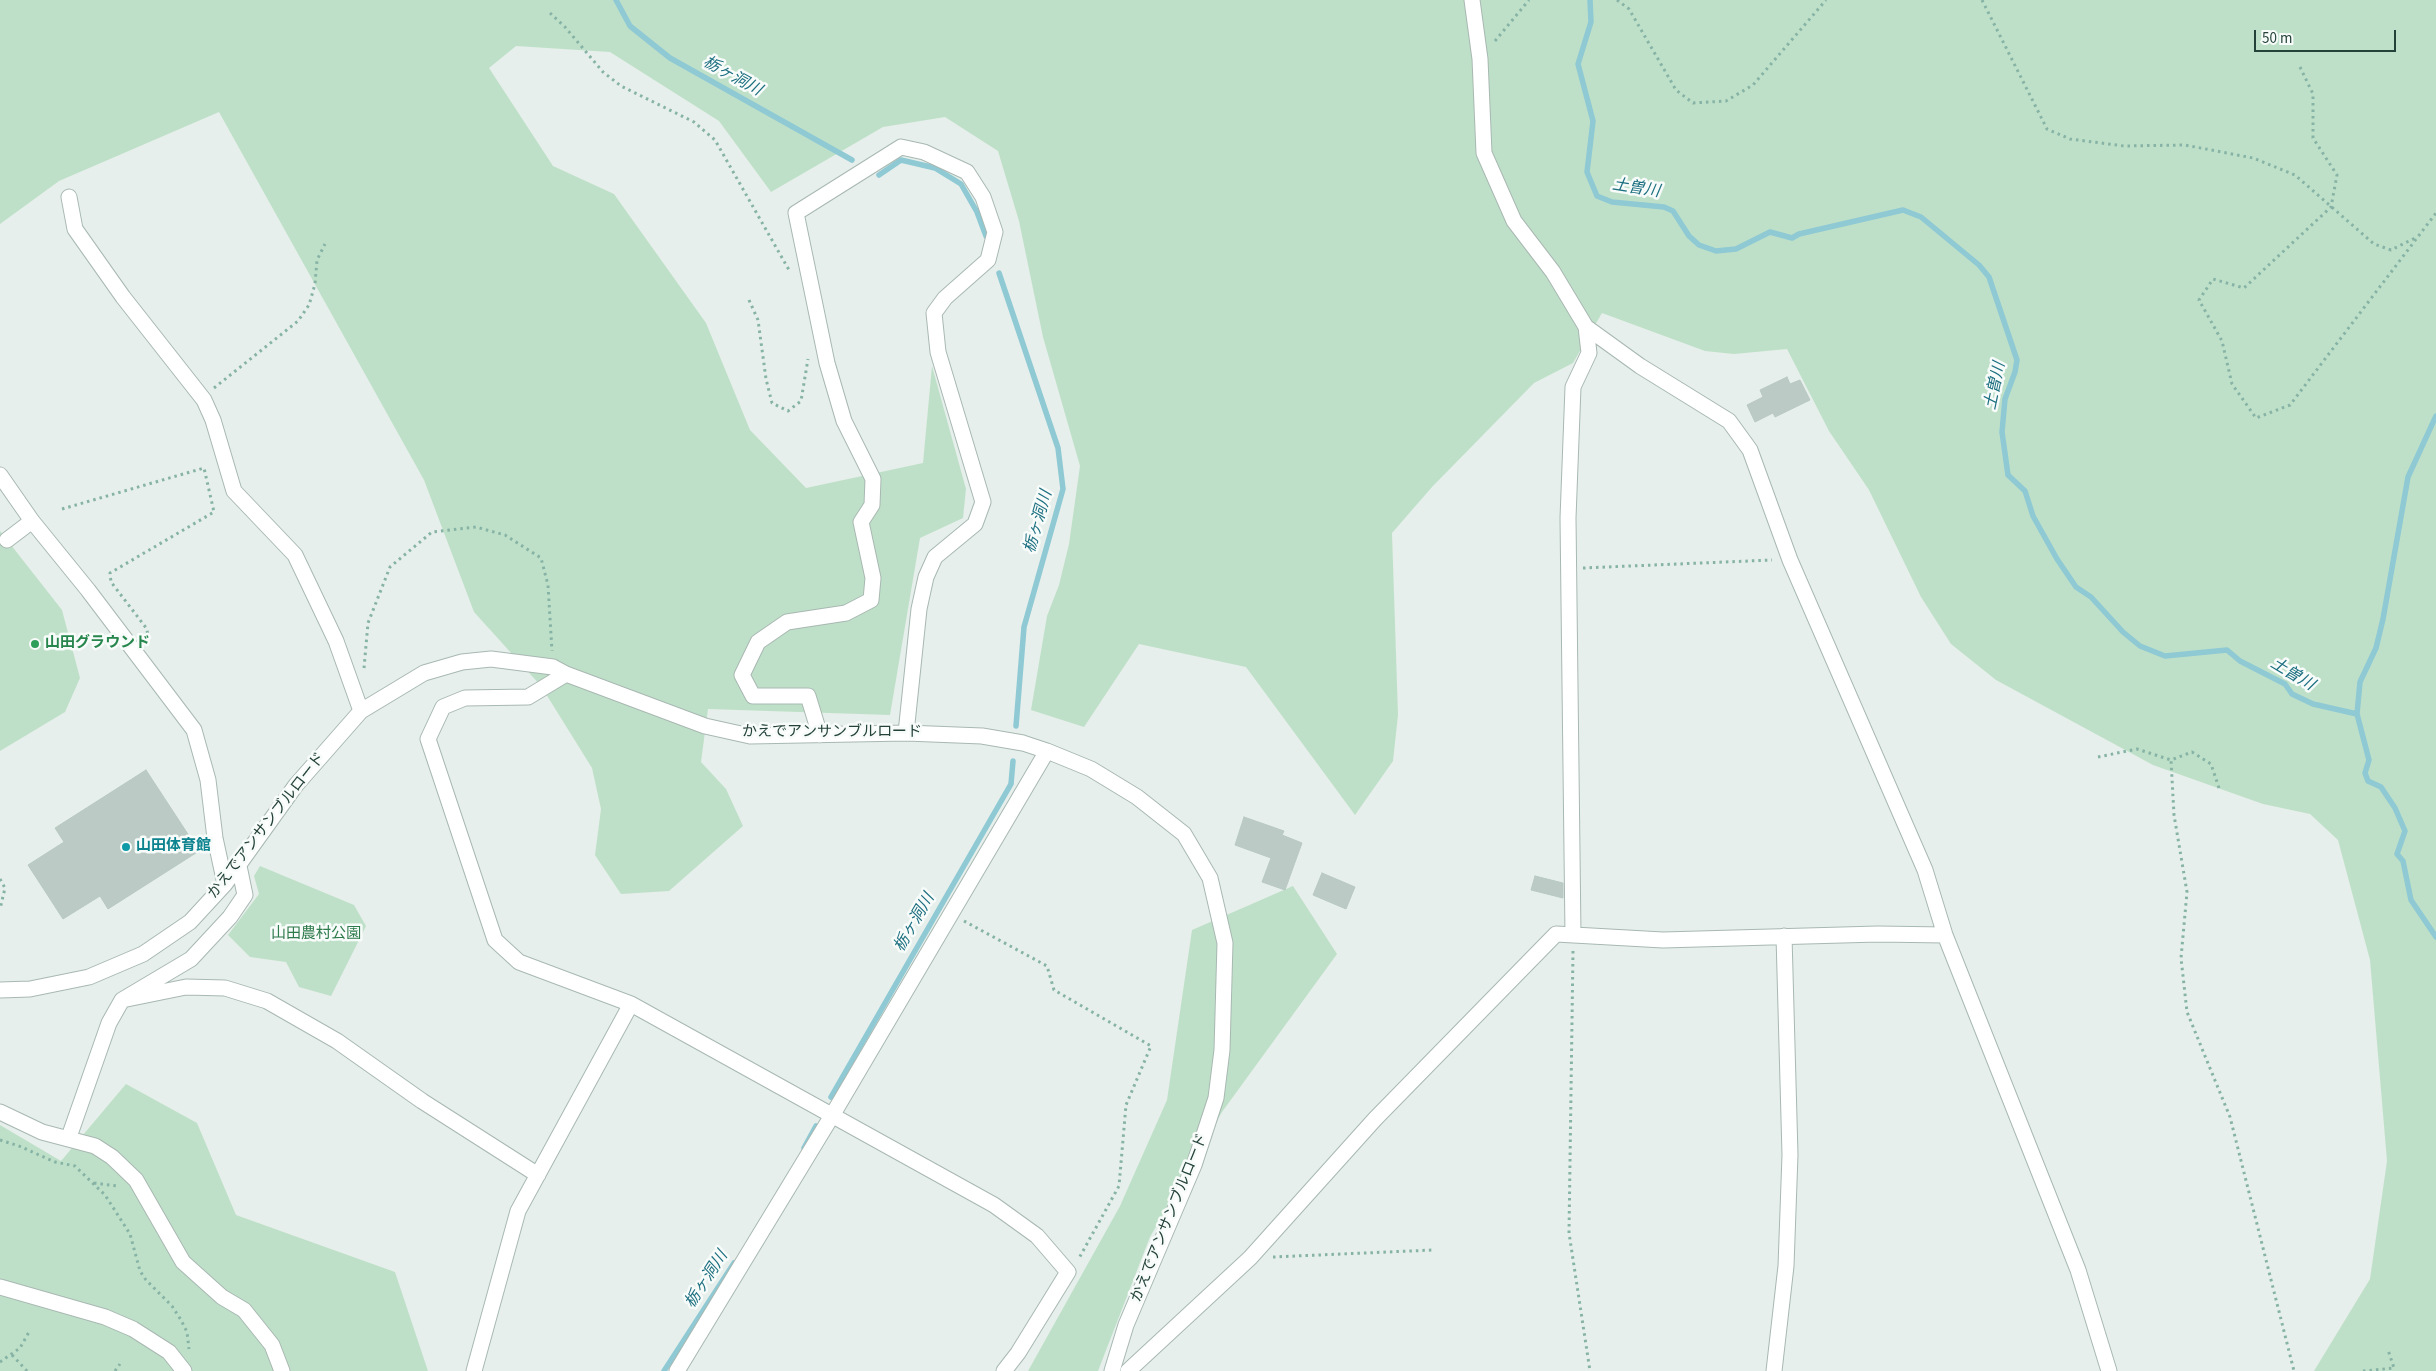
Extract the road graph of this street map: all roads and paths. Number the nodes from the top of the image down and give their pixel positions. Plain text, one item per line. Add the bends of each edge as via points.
1 (1472, 0) edge
2 (1529, 0) edge
3 (1618, 0) edge
4 (1826, 0) edge
5 (1982, 0) edge
6 (550, 13) dead end
7 (1480, 59) junction
8 (2300, 67) dead end
9 (69, 197) dead end
10 (2331, 207) junction
11 (2436, 213) edge
12 (2416, 237) junction
13 (325, 244) dead end
14 (790, 275) dead end
15 (749, 300) dead end
16 (1586, 327) junction
17 (808, 357) dead end
18 (204, 400) junction
19 (0, 475) edge
20 (62, 509) dead end
21 (32, 521) junction
22 (7, 540) dead end
23 (1790, 560) junction
24 (1570, 568) junction
25 (560, 671) junction
26 (150, 672) junction
27 (364, 672) dead end
28 (360, 711) junction
29 (906, 733) junction
30 (820, 735) junction
31 (1047, 751) junction
32 (2098, 757) dead end
33 (2171, 760) junction
34 (2219, 788) dead end
35 (239, 866) junction
36 (0, 879) edge
37 (225, 884) junction
38 (0, 909) edge
39 (951, 914) junction
40 (1573, 935) junction
41 (1945, 935) junction
42 (1784, 936) junction
43 (0, 990) edge
44 (122, 1000) junction
45 (631, 1004) junction
46 (0, 1112) edge
47 (833, 1114) junction
48 (69, 1137) junction
49 (0, 1140) edge
50 (538, 1176) junction
51 (1433, 1250) dead end
52 (1250, 1258) junction
53 (1068, 1272) junction
54 (0, 1287) edge
55 (29, 1332) dead end
56 (2388, 1350) dead end
57 (12, 1355) junction
58 (0, 1362) edge
59 (120, 1364) dead end
60 (183, 1370) edge
61 (27, 1371) edge
62 (116, 1371) edge
63 (282, 1371) edge
64 (474, 1371) edge
65 (677, 1371) edge
66 (1004, 1371) edge
67 (1112, 1371) edge
68 (1128, 1371) edge
69 (1590, 1371) edge
70 (1774, 1371) edge
71 (2110, 1371) edge
72 (2294, 1371) edge
73 (2363, 1371) edge

1 - 7 street
2 - 7 path
3 - 4 path via 1629,9 1676,90 1693,103 1726,101 1754,84
5 - 10 path via 2047,129 2070,139 2124,146 2185,145 2253,158 2295,175
6 - 14 path via 565,26 602,72 620,86 694,122 715,140
7 - 16 street via 1484,153 1514,221 1553,272
8 - 10 path via 2313,94 2313,138 2337,175
9 - 18 street via 75,229 122,298
10 - 12 path via 2374,244 2391,250
10 - 12 path via 2244,288 2213,280 2199,300 2222,340 2232,384 2256,418 2290,405
11 - 12 path
13 - 18 path via 317,260 309,305 298,321 221,381
15 - 17 path via 758,320 772,403 788,411 801,401
16 - 23 street via 1640,366 1729,421 1750,450
16 - 24 street via 1589,353 1573,387 1568,518
18 - 28 street via 234,491 295,556 336,640
19 - 21 street
20 - 26 path via 204,468 214,512 110,573 112,582 147,629
21 - 22 street
21 - 26 street
23 - 24 path
23 - 41 street via 1926,870
24 - 40 street
25 - 27 path via 541,558 505,535 476,527 432,532 390,567 368,623
25 - 28 street, かえでアンサンブルロード via 491,659 462,662 424,673
25 - 30 street, かえでアンサンブルロード via 705,726 750,736
25 - 45 street via 528,697 465,698 442,707 428,739 495,940 520,962
26 - 37 street via 194,730 208,780
28 - 35 street, かえでアンサンブルロード via 296,785
29 - 30 street, かえでアンサンブルロード
29 - 30 street via 919,609 926,577 935,556 975,524 983,502 938,352 934,313 945,298 988,260 995,232 983,197 967,172 924,152 901,147 796,213 827,363 844,421 873,480 872,505 861,522 873,578 871,600 846,613 787,622 758,642 742,675 753,696 808,696
29 - 31 street, かえでアンサンブルロード via 982,736
31 - 39 street
31 - 67 street, かえでアンサンブルロード via 1091,769 1136,797 1184,834 1210,878 1225,943 1222,1050 1216,1098 1194,1165 1126,1325
32 - 33 path via 2138,749
33 - 34 path via 2192,752 2211,764
33 - 72 path via 2174,815 2187,892 2181,958 2187,1012 2230,1117
35 - 37 street, かえでアンサンブルロード
35 - 44 street via 245,895 230,916 191,959
36 - 38 path via 5,888
37 - 43 street, かえでアンサンブルロード via 190,922 143,954 120,965 89,977 30,989
39 - 47 street
39 - 53 path via 1047,966 1054,990 1151,1046 1126,1105 1119,1186 1083,1252
40 - 42 street via 1663,940
40 - 52 street via 1556,934 1375,1119
40 - 69 path via 1569,1233
41 - 42 street
41 - 71 street via 2078,1270
42 - 70 street via 1790,1155 1786,1266
44 - 48 street via 110,1023
44 - 50 street via 186,987 225,988 267,1001 337,1041
45 - 47 street
45 - 50 street
46 - 48 street via 42,1132
47 - 53 street via 994,1205 1037,1236
47 - 65 street
48 - 63 street via 95,1146 136,1180 183,1262 222,1297 244,1310 272,1346
49 - 60 path via 55,1162 75,1166 105,1195 130,1234 140,1271 172,1306 187,1332 189,1356
50 - 64 street via 518,1211
51 - 52 path
52 - 68 street
53 - 66 street
54 - 60 street via 105,1317 169,1352
55 - 57 path
56 - 73 path via 2394,1368
57 - 58 path
57 - 61 path
59 - 62 path

